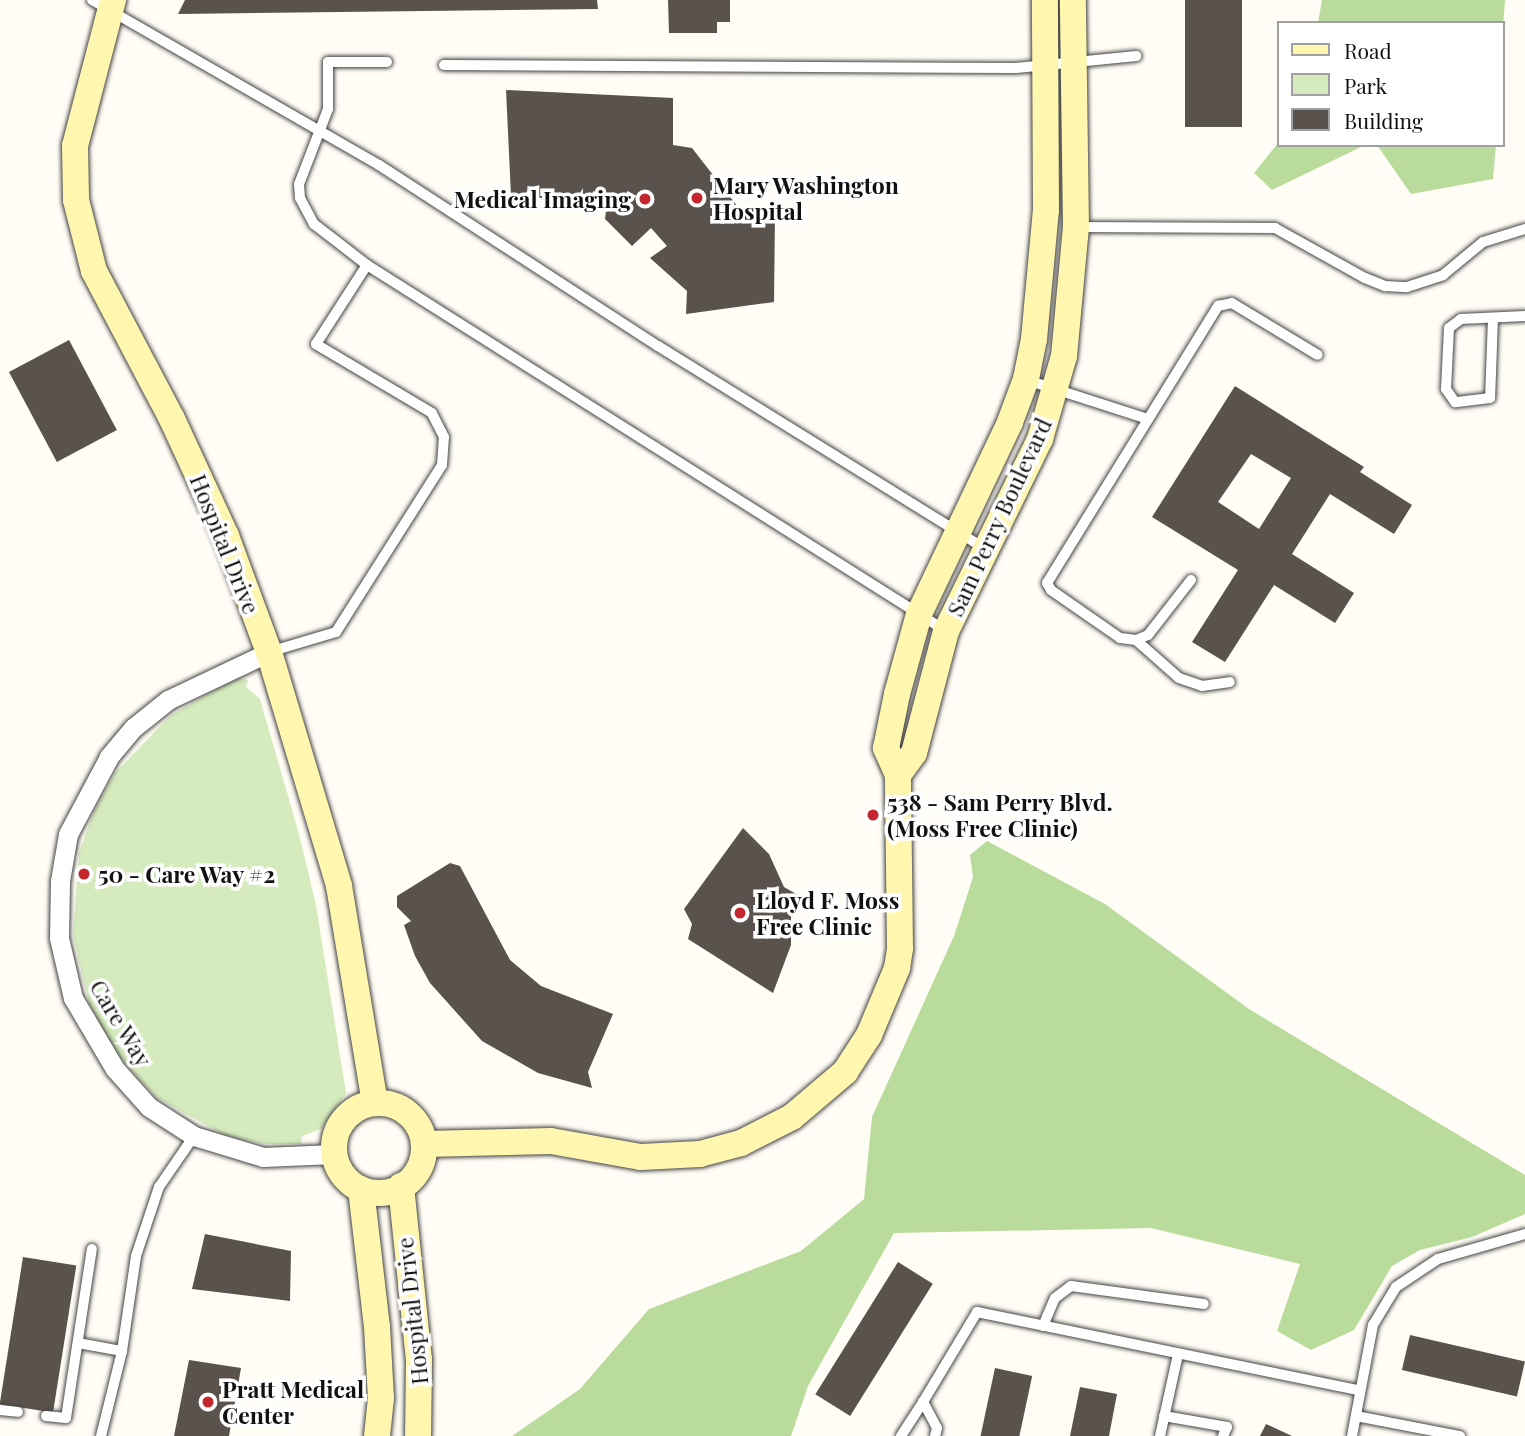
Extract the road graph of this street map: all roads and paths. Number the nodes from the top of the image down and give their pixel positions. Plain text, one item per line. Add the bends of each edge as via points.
1 (1045, 0) edge
2 (1073, 0) edge
3 (105, 3) edge
4 (1136, 56) dead end
5 (387, 62) dead end
6 (1073, 63) junction
7 (444, 65) dead end
8 (1046, 65) junction
9 (320, 131) junction
10 (1076, 227) junction
11 (1525, 229) edge
12 (367, 265) junction
13 (1525, 316) edge
14 (1493, 318) junction
15 (1318, 355) dead end
16 (1026, 379) junction
17 (1055, 386) junction
18 (1148, 419) junction
19 (959, 533) junction
20 (988, 550) junction
21 (1191, 580) dead end
22 (919, 614) junction
23 (946, 631) junction
24 (1136, 640) junction
25 (269, 652) junction
26 (1230, 682) dead end
27 (898, 775) junction
28 (375, 1103) junction
29 (194, 1136) junction
30 (424, 1144) junction
31 (334, 1154) junction
32 (401, 1186) junction
33 (361, 1189) junction
34 (1525, 1234) edge
35 (92, 1249) dead end
36 (1204, 1304) dead end
37 (1043, 1326) junction
38 (78, 1343) junction
39 (122, 1351) junction
40 (1178, 1354) junction
41 (1358, 1390) junction
42 (923, 1402) junction
43 (0, 1410) edge
44 (18, 1412) dead end
45 (46, 1416) dead end
46 (1164, 1416) junction
47 (1356, 1416) junction
48 (101, 1436) edge
49 (377, 1436) edge
50 (418, 1436) edge
51 (901, 1436) edge
52 (936, 1436) edge
53 (1160, 1436) edge
54 (1223, 1436) edge
55 (1352, 1436) edge
56 (1460, 1436) edge

1 - 8 street, Sam Perry Boulevard
2 - 6 street, Sam Perry Boulevard
3 - 9 lane
3 - 25 street, Hospital Drive via 75,146 76,200 94,271 226,536
4 - 6 lane
5 - 9 lane via 328,62 328,109
6 - 8 lane
6 - 10 street, Sam Perry Boulevard
7 - 8 lane via 856,69
8 - 16 street, Sam Perry Boulevard via 1046,210 1040,292
9 - 12 lane via 304,162 300,198 314,224
9 - 19 lane
10 - 11 lane via 1275,228 1365,278 1385,286 1407,287 1443,275 1483,242
10 - 17 street, Sam Perry Boulevard via 1070,309
12 - 22 lane
12 - 25 lane via 316,344 432,413 444,437 442,465 336,632
13 - 14 lane
14 - 14 lane via 1461,319 1448,328 1446,389 1455,402 1490,398
15 - 18 lane via 1226,302 1218,306
16 - 17 lane
16 - 19 street, Sam Perry Boulevard
17 - 18 lane
17 - 20 street, Sam Perry Boulevard via 1040,439
18 - 24 lane via 1048,577 1051,590 1120,638
19 - 20 lane
19 - 22 street, Sam Perry Boulevard
20 - 23 street, Sam Perry Boulevard
21 - 24 lane via 1148,635
22 - 23 lane
22 - 27 street, Sam Perry Boulevard via 886,748
23 - 27 street, Sam Perry Boulevard via 914,753
24 - 26 lane via 1179,678 1202,687
25 - 28 street, Hospital Drive via 339,886
25 - 29 street, Care Way via 181,692 133,728 80,805 61,869 58,927 73,998 116,1069 149,1107
27 - 30 street, Sam Perry Boulevard via 901,923 897,968 856,1056 808,1106 772,1129 700,1154 641,1157 551,1141
28 - 30 street via 403,1109 421,1131
28 - 31 street via 344,1120 334,1139
29 - 31 street, Care Way via 263,1157
29 - 39 lane via 159,1187 136,1256
30 - 32 street via 417,1172
31 - 33 street via 345,1178
32 - 33 street via 381,1193
32 - 50 street, Hospital Drive via 419,1359
33 - 49 street, Hospital Drive via 377,1327 381,1398
34 - 41 lane via 1438,1259 1396,1287 1373,1325
35 - 38 lane
36 - 37 lane via 1071,1286 1055,1298
37 - 40 lane
37 - 42 lane via 977,1312
38 - 39 lane
38 - 45 lane via 66,1419
39 - 48 lane
40 - 41 lane
40 - 46 lane
41 - 47 lane
42 - 51 lane
42 - 52 lane via 937,1428
43 - 44 lane
46 - 53 lane
46 - 54 lane via 1227,1427
47 - 55 lane
47 - 56 lane

